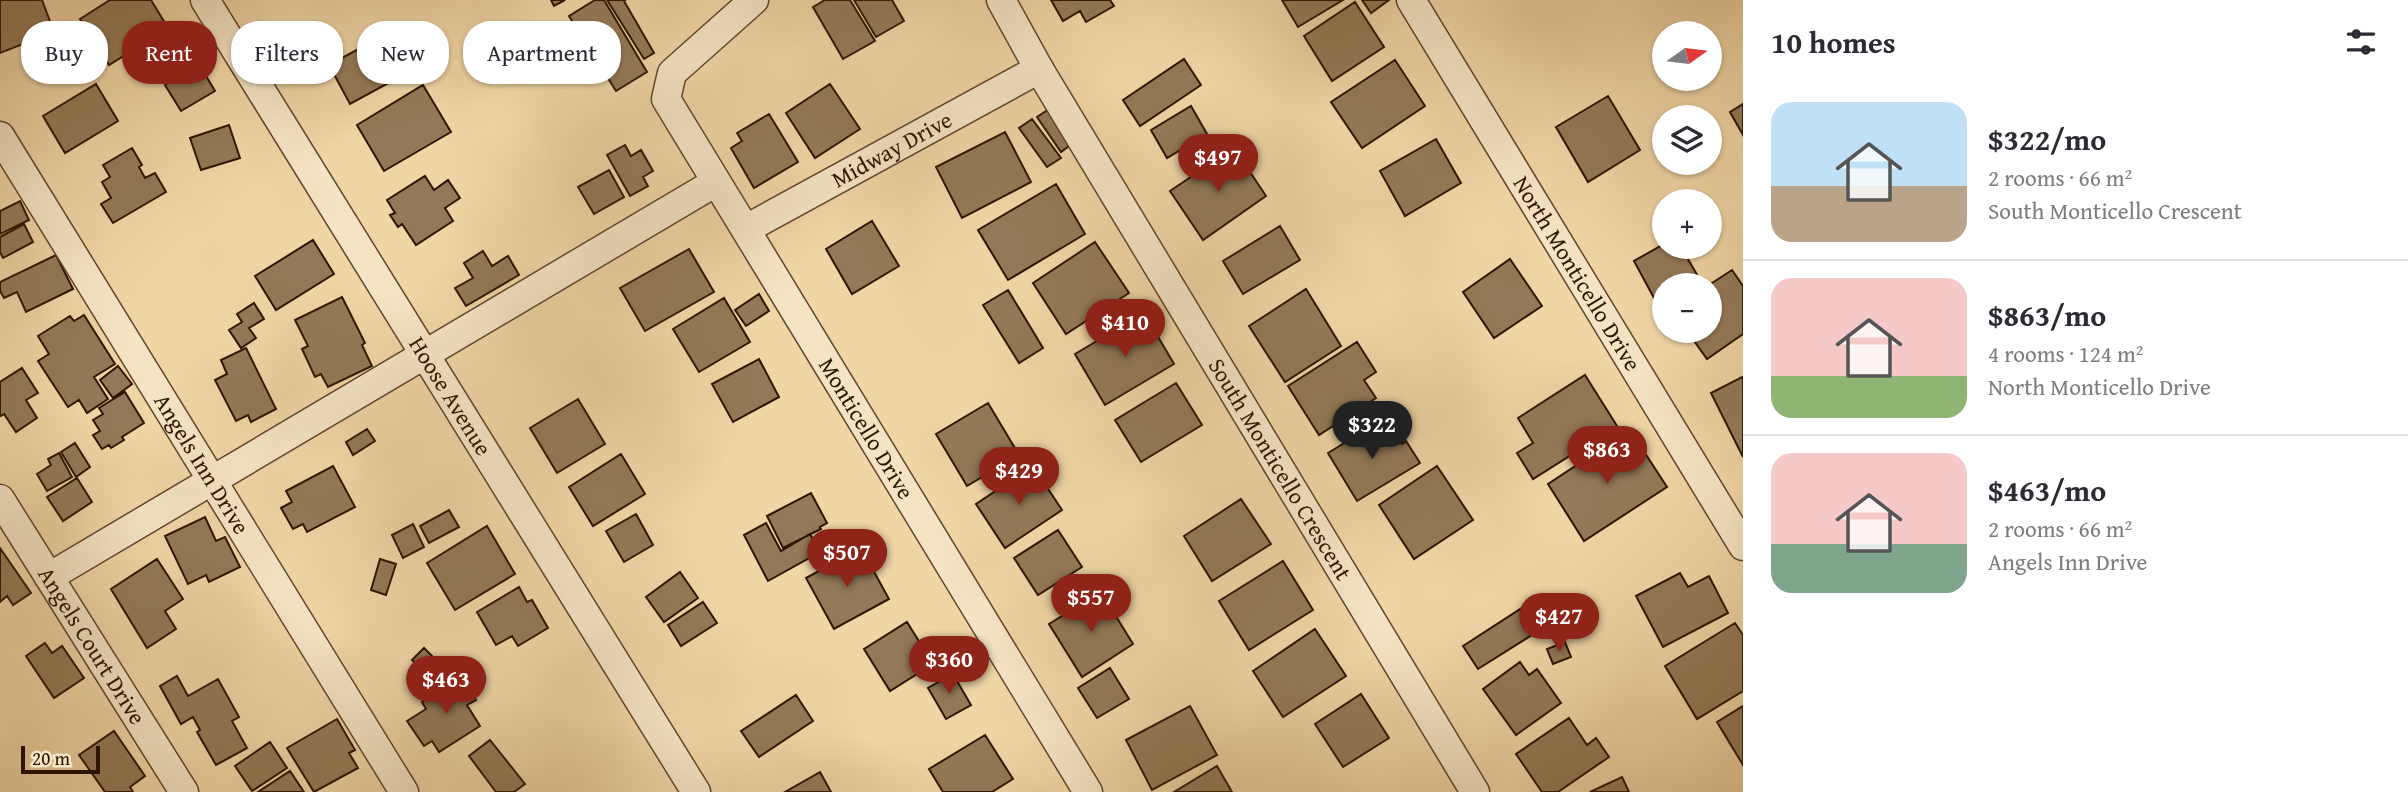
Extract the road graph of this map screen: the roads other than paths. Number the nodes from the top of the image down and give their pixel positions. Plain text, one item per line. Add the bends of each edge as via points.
1 (205, 0) edge
2 (754, 0) edge
3 (1001, 0) edge
4 (1411, 0) edge
5 (1039, 69) junction
6 (0, 136) edge
7 (716, 182) junction
8 (746, 229) junction
9 (425, 355) junction
10 (211, 480) junction
11 (0, 499) edge
12 (1739, 529) edge
13 (49, 578) junction
14 (184, 792) edge
15 (404, 792) edge
16 (696, 792) edge
17 (1088, 792) edge
18 (1475, 792) edge

1 - 9 street, Hoose Avenue
2 - 7 street, Monticello Drive via 672,73 666,99
3 - 5 street, South Monticello Crescent
4 - 12 street, North Monticello Drive
5 - 8 street, Midway Drive
5 - 18 street, South Monticello Crescent
6 - 10 street, Angels Inn Drive
7 - 8 street, Monticello Drive
7 - 9 street
8 - 17 street, Monticello Drive
9 - 10 street
9 - 16 street, Hoose Avenue
10 - 13 street
10 - 15 street, Angels Inn Drive
11 - 13 street, Angels Court Drive
13 - 14 street, Angels Court Drive

